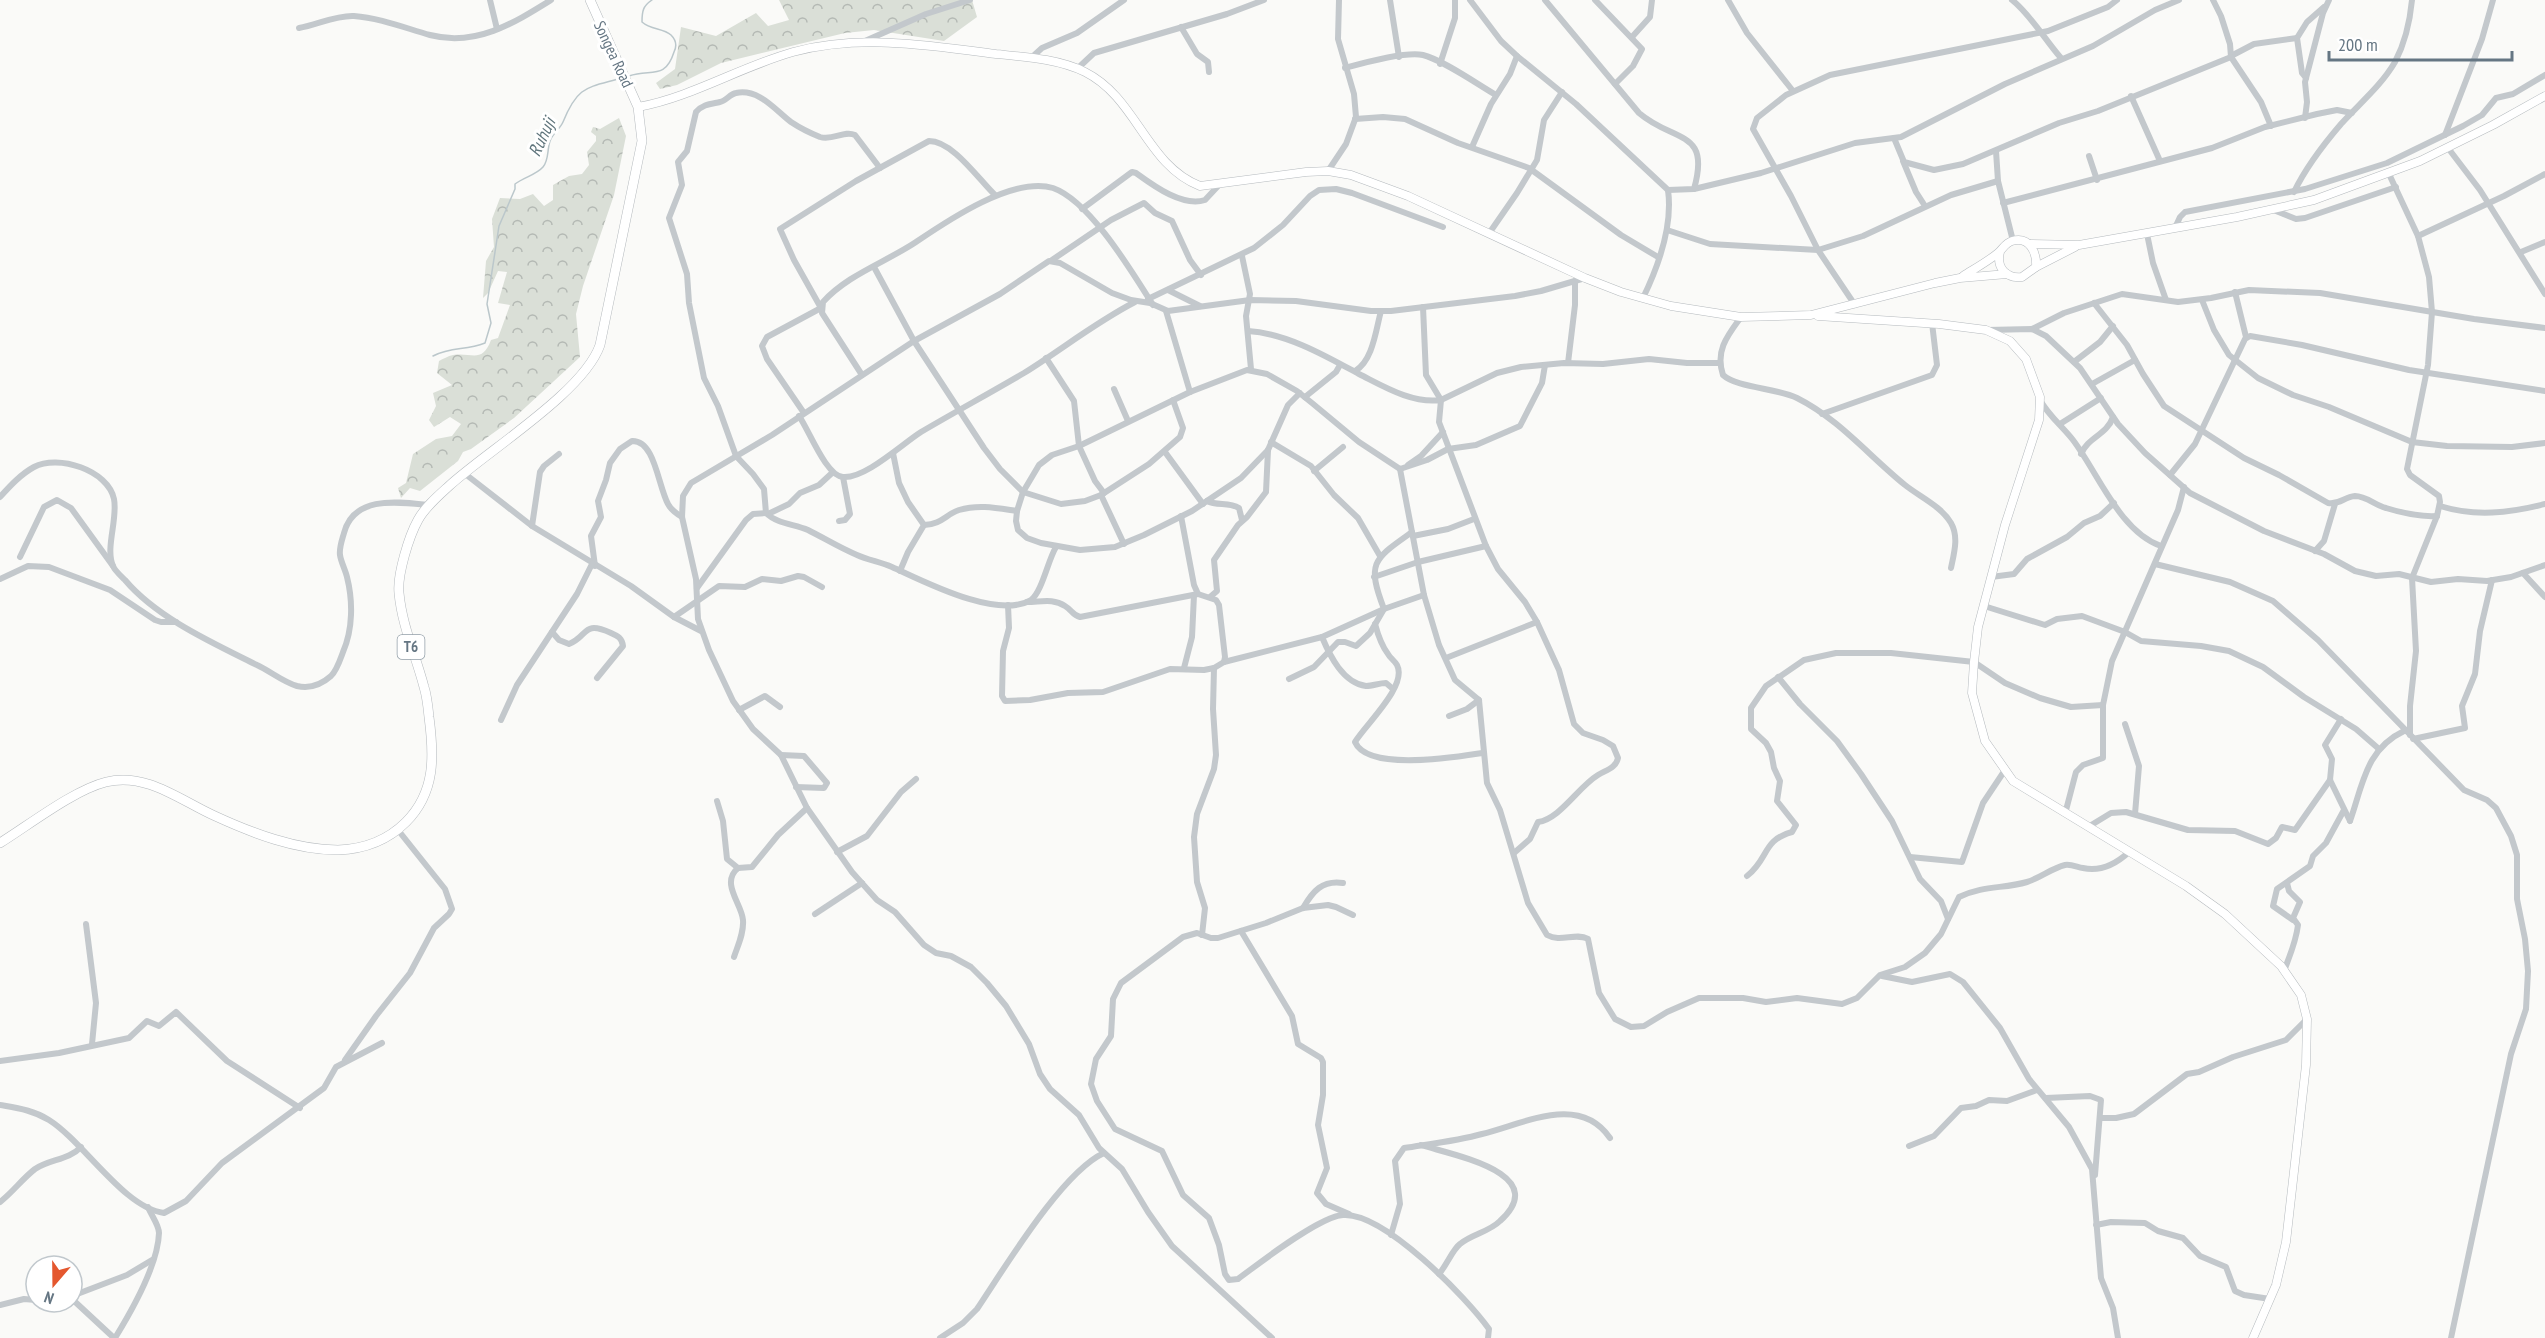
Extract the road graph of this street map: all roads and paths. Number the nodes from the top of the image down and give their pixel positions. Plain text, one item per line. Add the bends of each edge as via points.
1 (490, 0) edge
2 (551, 0) edge
3 (590, 0) edge
4 (970, 0) edge
5 (1124, 0) edge
6 (1264, 0) edge
7 (1339, 0) edge
8 (1390, 0) edge
9 (1455, 0) edge
10 (1470, 0) edge
11 (1545, 0) edge
12 (1595, 0) edge
13 (1652, 0) edge
14 (1728, 0) edge
15 (2012, 0) edge
16 (2117, 0) edge
17 (2179, 0) edge
18 (2212, 0) edge
19 (2412, 0) edge
20 (2493, 0) edge
21 (2327, 3) edge
22 (1181, 27) junction
23 (299, 28) dead end
24 (497, 30) junction
25 (2040, 33) junction
26 (1632, 37) junction
27 (2297, 38) junction
28 (865, 42) junction
29 (1517, 56) junction
30 (2231, 56) junction
31 (1398, 57) junction
32 (1031, 58) junction
33 (2061, 58) junction
34 (1440, 64) junction
35 (1345, 68) junction
36 (1077, 69) junction
37 (1209, 72) dead end
38 (2545, 75) edge
39 (2306, 78) junction
40 (1615, 84) junction
41 (1793, 91) junction
42 (1562, 92) junction
43 (1496, 95) junction
44 (2132, 96) junction
45 (2545, 96) edge
46 (638, 107) junction
47 (2352, 113) junction
48 (2305, 117) junction
49 (1355, 119) junction
50 (2271, 126) junction
51 (2445, 136) junction
52 (1894, 138) junction
53 (1472, 147) junction
54 (2448, 148) junction
55 (1996, 151) junction
56 (2089, 156) dead end
57 (1903, 161) junction
58 (2160, 161) junction
59 (880, 168) junction
60 (1532, 169) junction
61 (1776, 169) junction
62 (1328, 171) junction
63 (2389, 174) junction
64 (2545, 174) edge
65 (2097, 180) junction
66 (1998, 181) junction
67 (1219, 185) junction
68 (2396, 187) junction
69 (1694, 189) junction
70 (1668, 190) junction
71 (2294, 192) junction
72 (996, 195) junction
73 (2488, 202) junction
74 (2003, 203) junction
75 (1924, 206) junction
76 (1082, 209) junction
77 (2271, 209) junction
78 (1099, 227) junction
79 (1443, 227) dead end
80 (2175, 228) junction
81 (1667, 230) junction
82 (1490, 232) junction
83 (2146, 234) junction
84 (2418, 236) junction
85 (2013, 241) junction
86 (2545, 242) edge
87 (2029, 244) junction
88 (2079, 245) junction
89 (1818, 250) junction
90 (2000, 252) junction
91 (2521, 252) junction
92 (1242, 256) junction
93 (1658, 257) junction
94 (1052, 260) junction
95 (874, 267) junction
96 (2036, 267) junction
97 (2007, 274) junction
98 (1201, 275) junction
99 (1585, 278) junction
100 (1960, 278) junction
101 (1575, 281) junction
102 (1168, 290) junction
103 (2235, 292) junction
104 (2545, 294) edge
105 (1643, 298) junction
106 (1250, 300) junction
107 (2166, 300) junction
108 (2202, 300) junction
109 (1139, 301) junction
110 (1151, 302) junction
111 (2094, 303) junction
112 (1855, 305) junction
113 (1201, 306) junction
114 (1423, 307) junction
115 (821, 308) junction
116 (1166, 311) junction
117 (1381, 311) junction
118 (2432, 312) junction
119 (1811, 315) junction
120 (1741, 318) junction
121 (1932, 323) junction
122 (2113, 326) junction
123 (2545, 328) edge
124 (2032, 329) junction
125 (1986, 330) junction
126 (1248, 331) junction
127 (2246, 337) junction
128 (914, 341) junction
129 (1046, 358) junction
130 (2135, 360) junction
131 (2235, 360) junction
132 (2074, 362) junction
133 (1568, 363) junction
134 (1720, 363) junction
135 (1340, 365) junction
136 (1545, 365) junction
137 (1251, 369) junction
138 (1354, 371) junction
139 (2427, 372) junction
140 (862, 375) junction
141 (2092, 384) junction
142 (1114, 389) dead end
143 (2545, 391) edge
144 (1190, 392) junction
145 (1302, 395) junction
146 (2101, 398) junction
147 (1173, 400) junction
148 (1441, 400) junction
149 (2040, 400) junction
150 (960, 409) junction
151 (1822, 414) junction
152 (801, 415) junction
153 (2113, 417) junction
154 (1128, 421) junction
155 (2060, 424) junction
156 (2202, 430) junction
157 (1443, 432) junction
158 (1271, 442) junction
159 (2412, 442) junction
160 (2545, 443) edge
161 (1079, 446) junction
162 (1343, 447) dead end
163 (1449, 449) junction
164 (1268, 450) junction
165 (1164, 452) junction
166 (893, 453) junction
167 (559, 454) dead end
168 (2081, 454) junction
169 (736, 456) junction
170 (1401, 469) junction
171 (1314, 471) junction
172 (464, 472) junction
173 (832, 473) junction
174 (2170, 475) junction
175 (843, 477) junction
176 (2184, 487) junction
177 (1023, 492) junction
178 (1102, 494) junction
179 (0, 497) edge
180 (1205, 502) junction
181 (2114, 503) junction
182 (2335, 504) junction
183 (2545, 504) edge
184 (429, 505) junction
185 (2440, 506) junction
186 (1017, 511) junction
187 (767, 513) junction
188 (1180, 516) junction
189 (2437, 516) junction
190 (682, 517) junction
191 (1474, 519) junction
192 (1242, 520) junction
193 (839, 521) dead end
194 (924, 525) junction
195 (532, 526) junction
196 (1413, 534) junction
197 (1124, 544) junction
198 (1486, 546) junction
199 (2161, 546) junction
200 (1056, 547) junction
201 (2315, 551) junction
202 (1380, 555) junction
203 (20, 556) dead end
204 (1418, 562) junction
205 (2155, 564) junction
206 (594, 565) junction
207 (2545, 565) edge
208 (113, 566) junction
209 (1951, 568) dead end
210 (900, 570) junction
211 (2523, 573) junction
212 (1374, 577) junction
213 (1991, 577) junction
214 (2412, 578) junction
215 (0, 579) edge
216 (2492, 580) junction
217 (822, 587) dead end
218 (697, 589) junction
219 (1196, 594) junction
220 (1425, 594) junction
221 (1210, 597) junction
222 (2545, 597) edge
223 (696, 602) junction
224 (1023, 603) junction
225 (1008, 605) junction
226 (1984, 606) junction
227 (1384, 609) junction
228 (674, 617) junction
229 (176, 622) junction
230 (1537, 622) junction
231 (1375, 624) junction
232 (701, 631) junction
233 (552, 632) junction
234 (2125, 632) junction
235 (1322, 637) junction
236 (1328, 651) junction
237 (1446, 658) junction
238 (1224, 662) junction
239 (1974, 662) junction
240 (1214, 668) junction
241 (1184, 669) junction
242 (1778, 677) junction
243 (597, 678) dead end
244 (1288, 680) dead end
245 (1394, 689) junction
246 (1479, 700) junction
247 (2103, 705) junction
248 (780, 707) dead end
249 (739, 710) junction
250 (1449, 716) dead end
251 (2341, 719) junction
252 (501, 720) dead end
253 (2125, 724) dead end
254 (2404, 730) junction
255 (2411, 738) junction
256 (2379, 748) junction
257 (1482, 753) junction
258 (781, 755) junction
259 (2005, 770) junction
260 (916, 779) dead end
261 (2330, 780) junction
262 (796, 787) junction
263 (717, 801) dead end
264 (807, 808) junction
265 (2344, 810) junction
266 (2065, 814) junction
267 (2135, 814) junction
268 (2088, 828) junction
269 (398, 830) junction
270 (0, 843) edge
271 (837, 852) junction
272 (2129, 852) junction
273 (1514, 853) junction
274 (1910, 857) junction
275 (738, 868) junction
276 (1747, 876) dead end
277 (1343, 882) dead end
278 (862, 883) junction
279 (2287, 883) junction
280 (1303, 908) junction
281 (815, 914) dead end
282 (1353, 915) dead end
283 (1948, 919) junction
284 (2293, 920) junction
285 (86, 924) dead end
286 (1241, 932) junction
287 (1202, 934) junction
288 (734, 957) dead end
289 (2284, 971) junction
290 (1880, 975) junction
291 (2307, 1019) junction
292 (382, 1043) dead end
293 (92, 1044) junction
294 (345, 1060) junction
295 (0, 1061) edge
296 (2037, 1090) junction
297 (2046, 1098) junction
298 (0, 1105) edge
299 (300, 1108) junction
300 (2101, 1118) junction
301 (1610, 1138) dead end
302 (1421, 1145) junction
303 (1908, 1146) dead end
304 (81, 1147) junction
305 (1104, 1153) junction
306 (2094, 1180) junction
307 (0, 1202) edge
308 (148, 1207) junction
309 (1351, 1215) junction
310 (2096, 1225) junction
311 (1391, 1235) junction
312 (152, 1260) junction
313 (1439, 1274) junction
314 (84, 1292) edge
315 (24, 1299) edge
316 (2270, 1299) junction
317 (0, 1305) edge
318 (84, 1309) edge
319 (114, 1338) edge
320 (940, 1338) edge
321 (1272, 1338) edge
322 (1488, 1338) edge
323 (2118, 1338) edge
324 (2253, 1338) edge
325 (2451, 1338) edge

1 - 24 street
2 - 24 street
3 - 46 highway, Songea Road / T6
4 - 28 street via 926,14
5 - 32 street via 1077,33 1042,48
6 - 22 street
7 - 35 street via 1338,39
8 - 31 street
9 - 34 street via 1455,18
10 - 29 street
11 - 40 street
12 - 26 street
13 - 26 street via 1650,17
14 - 41 street via 1747,33
15 - 25 street
16 - 25 street
17 - 33 street via 2093,46
18 - 30 street via 2224,23
19 - 47 street via 2407,31 2394,63
20 - 51 street
21 - 27 street
21 - 39 street
22 - 36 street via 1094,54
22 - 37 street via 1197,54 1208,62
23 - 24 street via 351,16 449,38
25 - 33 street
25 - 41 street via 1830,75
26 - 40 street via 1642,51
27 - 30 street via 2254,44
27 - 39 street
28 - 32 main road
28 - 46 main road via 816,46 790,53
29 - 42 street
29 - 43 street
30 - 44 street
30 - 50 street via 2261,102
31 - 34 street via 1420,54
31 - 35 street
32 - 36 main road
33 - 52 street via 1920,129
34 - 43 street
35 - 49 street via 1354,94
36 - 67 main road via 1108,87 1124,103 1160,158 1176,173 1200,186
38 - 51 street via 2513,94 2496,98 2482,115
39 - 48 street
40 - 69 street via 1643,116 1694,147 1700,166
41 - 61 street via 1762,114 1752,127
42 - 60 street via 1544,120 1540,153
42 - 70 street
43 - 53 street
44 - 55 street
44 - 58 street
45 - 54 main road
46 - 172 highway, T6 via 642,141 598,353 567,390
47 - 48 street via 2337,110
47 - 71 street via 2309,165
48 - 50 street
49 - 53 street via 1405,119
49 - 62 street via 1346,144
50 - 58 street via 2212,148
51 - 71 street via 2387,163
52 - 57 street
52 - 61 street via 1856,143
53 - 60 street
54 - 63 main road
54 - 73 street
55 - 57 street via 1940,170
55 - 66 street
56 - 65 street
57 - 75 street
58 - 65 street
59 - 72 street via 925,142 936,141 963,161
59 - 115 street via 780,229
59 - 169 street via 855,135 848,133 829,139 818,136 751,95 735,93 696,112 687,151 678,162 683,182 669,218 687,274 704,378
60 - 82 street
60 - 93 street via 1621,235
61 - 69 street
61 - 89 street
62 - 67 main road
62 - 82 main road via 1381,184
63 - 68 street
63 - 77 main road via 2314,200
64 - 73 street
65 - 74 street
66 - 74 street
66 - 75 street via 1959,191
67 - 76 street via 1205,200 1190,201 1132,172
68 - 77 street via 2305,218 2296,219
68 - 84 street
69 - 70 street
70 - 81 street
71 - 80 street via 2186,212
72 - 76 street via 1048,187 1068,196
72 - 95 street
73 - 84 street
73 - 91 street
74 - 85 street
75 - 89 street via 1863,236
76 - 78 street
77 - 80 main road
78 - 94 street
78 - 98 street via 1146,203 1155,213 1172,221 1190,261
78 - 110 street
79 - 92 street via 1352,193 1322,189
80 - 83 main road
81 - 89 street via 1710,244
81 - 93 street
82 - 99 main road
83 - 88 main road
83 - 107 street
84 - 118 street via 2429,277
85 - 87 main road
85 - 90 main road
86 - 91 street
87 - 88 main road
87 - 96 main road via 2036,255
88 - 96 main road
89 - 112 street
90 - 97 main road via 1999,264
90 - 100 main road
91 - 104 street
92 - 98 street
92 - 106 street
93 - 105 street
94 - 109 street via 1112,293
94 - 128 street
95 - 115 street via 832,294
95 - 128 street
96 - 97 main road via 2022,277
97 - 100 main road
98 - 102 street
99 - 101 street
99 - 105 main road
100 - 112 main road
101 - 114 street via 1515,297
101 - 133 street
102 - 110 street
102 - 113 street
103 - 108 street
103 - 118 street via 2304,292
103 - 127 street
105 - 120 main road
106 - 113 street
106 - 117 street
106 - 126 street
107 - 108 street
107 - 111 street via 2127,294
108 - 131 street via 2214,330
109 - 110 street
109 - 129 street via 1098,322
110 - 116 street
111 - 122 street
111 - 124 street
112 - 119 main road
113 - 116 street
114 - 117 street
114 - 148 street via 1426,375
115 - 140 street
115 - 152 street via 767,337 762,346
116 - 144 street
117 - 138 street via 1368,355 1362,367
118 - 123 street
118 - 139 street
119 - 120 main road
119 - 121 main road
120 - 134 street via 1720,350
121 - 125 main road
121 - 151 street via 1935,373
122 - 130 street
122 - 132 street via 2095,348
124 - 125 street
124 - 132 street via 2051,339
125 - 149 main road via 2019,349 2031,370
126 - 135 street via 1292,341
126 - 137 street
127 - 131 street
127 - 139 street
128 - 140 street
128 - 150 street
129 - 150 street
129 - 161 street via 1074,401
130 - 141 street
130 - 156 street via 2164,406
131 - 156 street
131 - 159 street via 2258,378
132 - 141 street
133 - 134 street via 1649,359
133 - 136 street
134 - 151 street via 1725,378 1792,396
135 - 138 street
135 - 145 street via 1336,372
136 - 148 street via 1505,370
136 - 163 street via 1542,383 1522,424 1476,445
137 - 144 street
137 - 145 street
138 - 148 street via 1406,395
139 - 143 street
139 - 159 street
140 - 152 street
141 - 146 street
142 - 154 street
144 - 147 street
145 - 158 street via 1288,405
145 - 170 street via 1359,442
146 - 153 street
146 - 155 street
147 - 154 street
147 - 165 street via 1183,434
148 - 157 street via 1438,416
149 - 155 street
149 - 213 main road via 2039,420
150 - 166 street
150 - 177 street via 1000,469
151 - 209 street via 1903,484 1938,508 1952,524 1955,537
152 - 169 street
152 - 173 street
153 - 168 street via 2107,429 2090,440
153 - 174 street via 2152,461
154 - 161 street
155 - 168 street
156 - 174 street
156 - 182 street via 2244,458
157 - 163 street
157 - 170 street via 1418,459
158 - 164 street
158 - 171 street via 1306,461
159 - 160 street via 2512,447
159 - 185 street via 2408,472 2439,496
161 - 177 street via 1052,455 1039,465
161 - 178 street
162 - 171 street
163 - 170 street
163 - 191 street
164 - 180 street via 1241,478
164 - 192 street via 1268,488
165 - 178 street
165 - 180 street
166 - 175 street via 860,473
166 - 194 street via 899,483
167 - 195 street via 540,472
168 - 181 street
169 - 187 street via 764,489
169 - 190 street via 691,483 683,496
170 - 196 street
171 - 202 street via 1352,511
172 - 184 highway, T6
172 - 195 street
173 - 175 street
173 - 187 street via 789,504
174 - 176 street
175 - 193 street via 850,514
176 - 199 street
176 - 201 street via 2203,501 2264,531
177 - 178 street via 1061,504
177 - 186 street
178 - 197 street
179 - 208 street via 26,473 43,464 65,463 97,476 113,495
180 - 188 street
180 - 192 street via 1234,505
181 - 199 street via 2133,529
181 - 213 street via 2100,516 2027,559 2014,574
182 - 189 street via 2355,496 2385,508
182 - 201 street via 2324,541
183 - 185 street via 2508,513
184 - 229 street via 384,503 361,508 352,515 340,550 351,600 348,638 334,673 318,684 307,687 290,683
184 - 269 highway, T6 via 413,530 398,590 425,689 434,760 426,794
185 - 189 street
186 - 194 street via 989,506 959,510 940,523
186 - 200 street via 1017,526 1022,535
187 - 210 street via 855,555
187 - 218 street via 753,514 746,520
188 - 197 street
188 - 219 street
189 - 214 street
190 - 206 street via 668,505 649,449 640,441 632,441 615,454 599,495 601,517 590,543
190 - 218 street
191 - 196 street via 1449,529
191 - 198 street
192 - 221 street via 1214,560 1217,591
194 - 210 street
195 - 206 street
196 - 202 street
196 - 204 street
197 - 200 street via 1088,550
198 - 204 street
198 - 230 street
199 - 205 street
200 - 224 street via 1038,593
201 - 214 street via 2355,571
202 - 212 street
203 - 208 street via 44,507 57,500 71,508
204 - 212 street
204 - 220 street
205 - 234 street
205 - 254 street via 2230,582 2273,601 2318,640
206 - 228 street
206 - 233 street
207 - 211 street
208 - 229 street via 152,608
210 - 225 street via 952,594
211 - 216 street
211 - 222 street
212 - 227 street
213 - 226 main road
214 - 216 street via 2431,582
214 - 255 street via 2416,651
215 - 229 street via 27,566 48,567 110,590 155,620
216 - 255 street via 2475,674 2462,706 2464,729
217 - 223 street via 804,577 777,582 762,579 745,587 719,586
218 - 223 street
219 - 221 street
219 - 224 street via 1080,617 1052,601
219 - 241 street via 1192,638
220 - 227 street
220 - 237 street
221 - 238 street via 1219,605
223 - 228 street
223 - 232 street
224 - 225 street
225 - 241 street via 1009,636 1003,654 1005,701 1103,692 1170,669
226 - 234 street via 2047,625 2057,619 2082,616
226 - 239 main road
227 - 231 street
227 - 235 street
228 - 232 street
230 - 237 street
230 - 273 street via 1559,670 1574,724 1583,733 1613,746 1618,758 1614,766 1588,782 1551,819 1538,822 1530,839
231 - 236 street via 1360,644 1338,642
231 - 245 street via 1381,644 1397,665
232 - 249 street
233 - 243 street via 569,644 591,628 622,640 618,654
233 - 252 street via 516,685
234 - 247 street via 2112,661
234 - 251 street via 2141,640 2229,651 2263,667
235 - 236 street
235 - 238 street
236 - 244 street via 1307,672
236 - 245 street via 1342,672 1354,681 1368,686 1386,683
237 - 246 street via 1455,680
238 - 240 street
239 - 242 street via 1891,653 1836,653 1814,656
239 - 247 street via 2005,683 2040,698 2071,706
239 - 259 main road via 1972,693 1985,741
240 - 241 street
240 - 287 street via 1216,754 1194,837 1197,882 1205,908
242 - 274 street via 1837,741 1892,821
242 - 276 street via 1754,700 1749,725 1771,752 1780,781 1777,801 1795,829 1773,840 1760,865
245 - 257 street via 1360,732 1355,742 1358,748 1390,759
246 - 250 street
246 - 257 street
247 - 266 street via 2103,758 2082,765 2076,772
248 - 249 street via 765,696
249 - 258 street
251 - 256 street
251 - 261 street via 2325,743 2332,759
253 - 267 street via 2139,766
254 - 255 street
254 - 256 street
255 - 325 street via 2464,790 2490,802 2511,836 2517,855 2517,899 2528,970 2526,1009 2511,1054
256 - 265 street via 2369,764 2350,821
257 - 273 street via 1487,783
258 - 262 street
258 - 262 street via 802,755 827,783 824,788
259 - 266 main road via 2013,781
259 - 274 street via 1983,803 1962,862
260 - 271 street via 867,836
261 - 265 street
261 - 267 street via 2295,830 2283,827 2268,844 2235,831 2188,830
262 - 264 street
263 - 275 street via 727,859
264 - 271 street
264 - 275 street via 752,867
265 - 279 street via 2310,866
266 - 268 main road
267 - 268 street via 2111,813
268 - 272 main road
269 - 270 highway, T6 via 385,839 352,849 309,847 242,828 161,788 124,780 92,787
269 - 294 street via 445,889 452,909 428,937 410,973
271 - 278 street
272 - 283 street via 2102,868 2069,865 2024,882 1976,890 1956,900
272 - 289 main road via 2186,885 2225,914
273 - 290 street via 1537,921 1553,939 1587,939 1599,993 1622,1024 1631,1027 1644,1026 1700,998 1766,1002 1807,999 1842,1004 1857,998
274 - 283 street via 1920,879 1941,901
275 - 288 street via 731,883 743,923
277 - 280 street via 1317,888
278 - 281 street
278 - 305 street via 924,945 971,967 987,983 1029,1044 1050,1089 1079,1115
279 - 284 street via 2290,893 2300,900
279 - 284 street via 2277,889 2273,906
280 - 282 street via 1328,905
280 - 286 street
283 - 290 street via 1925,953 1905,967
284 - 289 street via 2298,925 2295,948
285 - 293 street via 96,1003
286 - 287 street via 1211,938
286 - 309 street via 1292,1016 1298,1044 1322,1058 1323,1095 1318,1125 1327,1168 1317,1193 1326,1204
287 - 309 street via 1183,937 1117,989 1111,1036 1093,1067 1091,1084 1097,1101 1115,1129 1162,1151 1183,1195 1209,1218 1229,1280 1238,1279 1283,1245 1334,1217
289 - 291 main road via 2301,995
290 - 296 street via 1912,982 1950,974 1964,982 2000,1028
291 - 300 street via 2286,1040 2187,1074 2134,1114
291 - 316 main road via 2306,1065 2286,1242
292 - 294 street
293 - 295 street
293 - 299 street via 129,1038 147,1021 159,1026 177,1013 228,1061
294 - 299 street via 332,1072 324,1088
296 - 297 street
296 - 303 street via 2007,1101 1989,1100 1961,1108 1938,1133
297 - 300 street via 2094,1096 2101,1100
297 - 306 street via 2087,1157
298 - 304 street via 17,1107 48,1120
299 - 308 street via 222,1163 170,1211 160,1213
300 - 306 street
301 - 302 street via 1603,1127 1587,1117 1559,1114 1476,1136
302 - 311 street via 1404,1148 1396,1156 1400,1204
302 - 313 street via 1492,1168 1515,1189 1513,1204 1502,1220 1460,1244
304 - 307 street via 35,1169
304 - 308 street via 122,1190
305 - 320 street via 1062,1190 977,1309
305 - 321 street via 1122,1169 1172,1246
306 - 310 street
308 - 312 street via 159,1232
309 - 311 street
310 - 316 street via 2139,1222 2176,1234 2200,1256 2226,1268 2235,1292
310 - 323 street via 2101,1278 2113,1308
311 - 313 street
312 - 314 street via 128,1275
312 - 319 street via 134,1308
313 - 322 street via 1480,1316 1489,1329
315 - 317 street
316 - 324 main road
318 - 319 street

